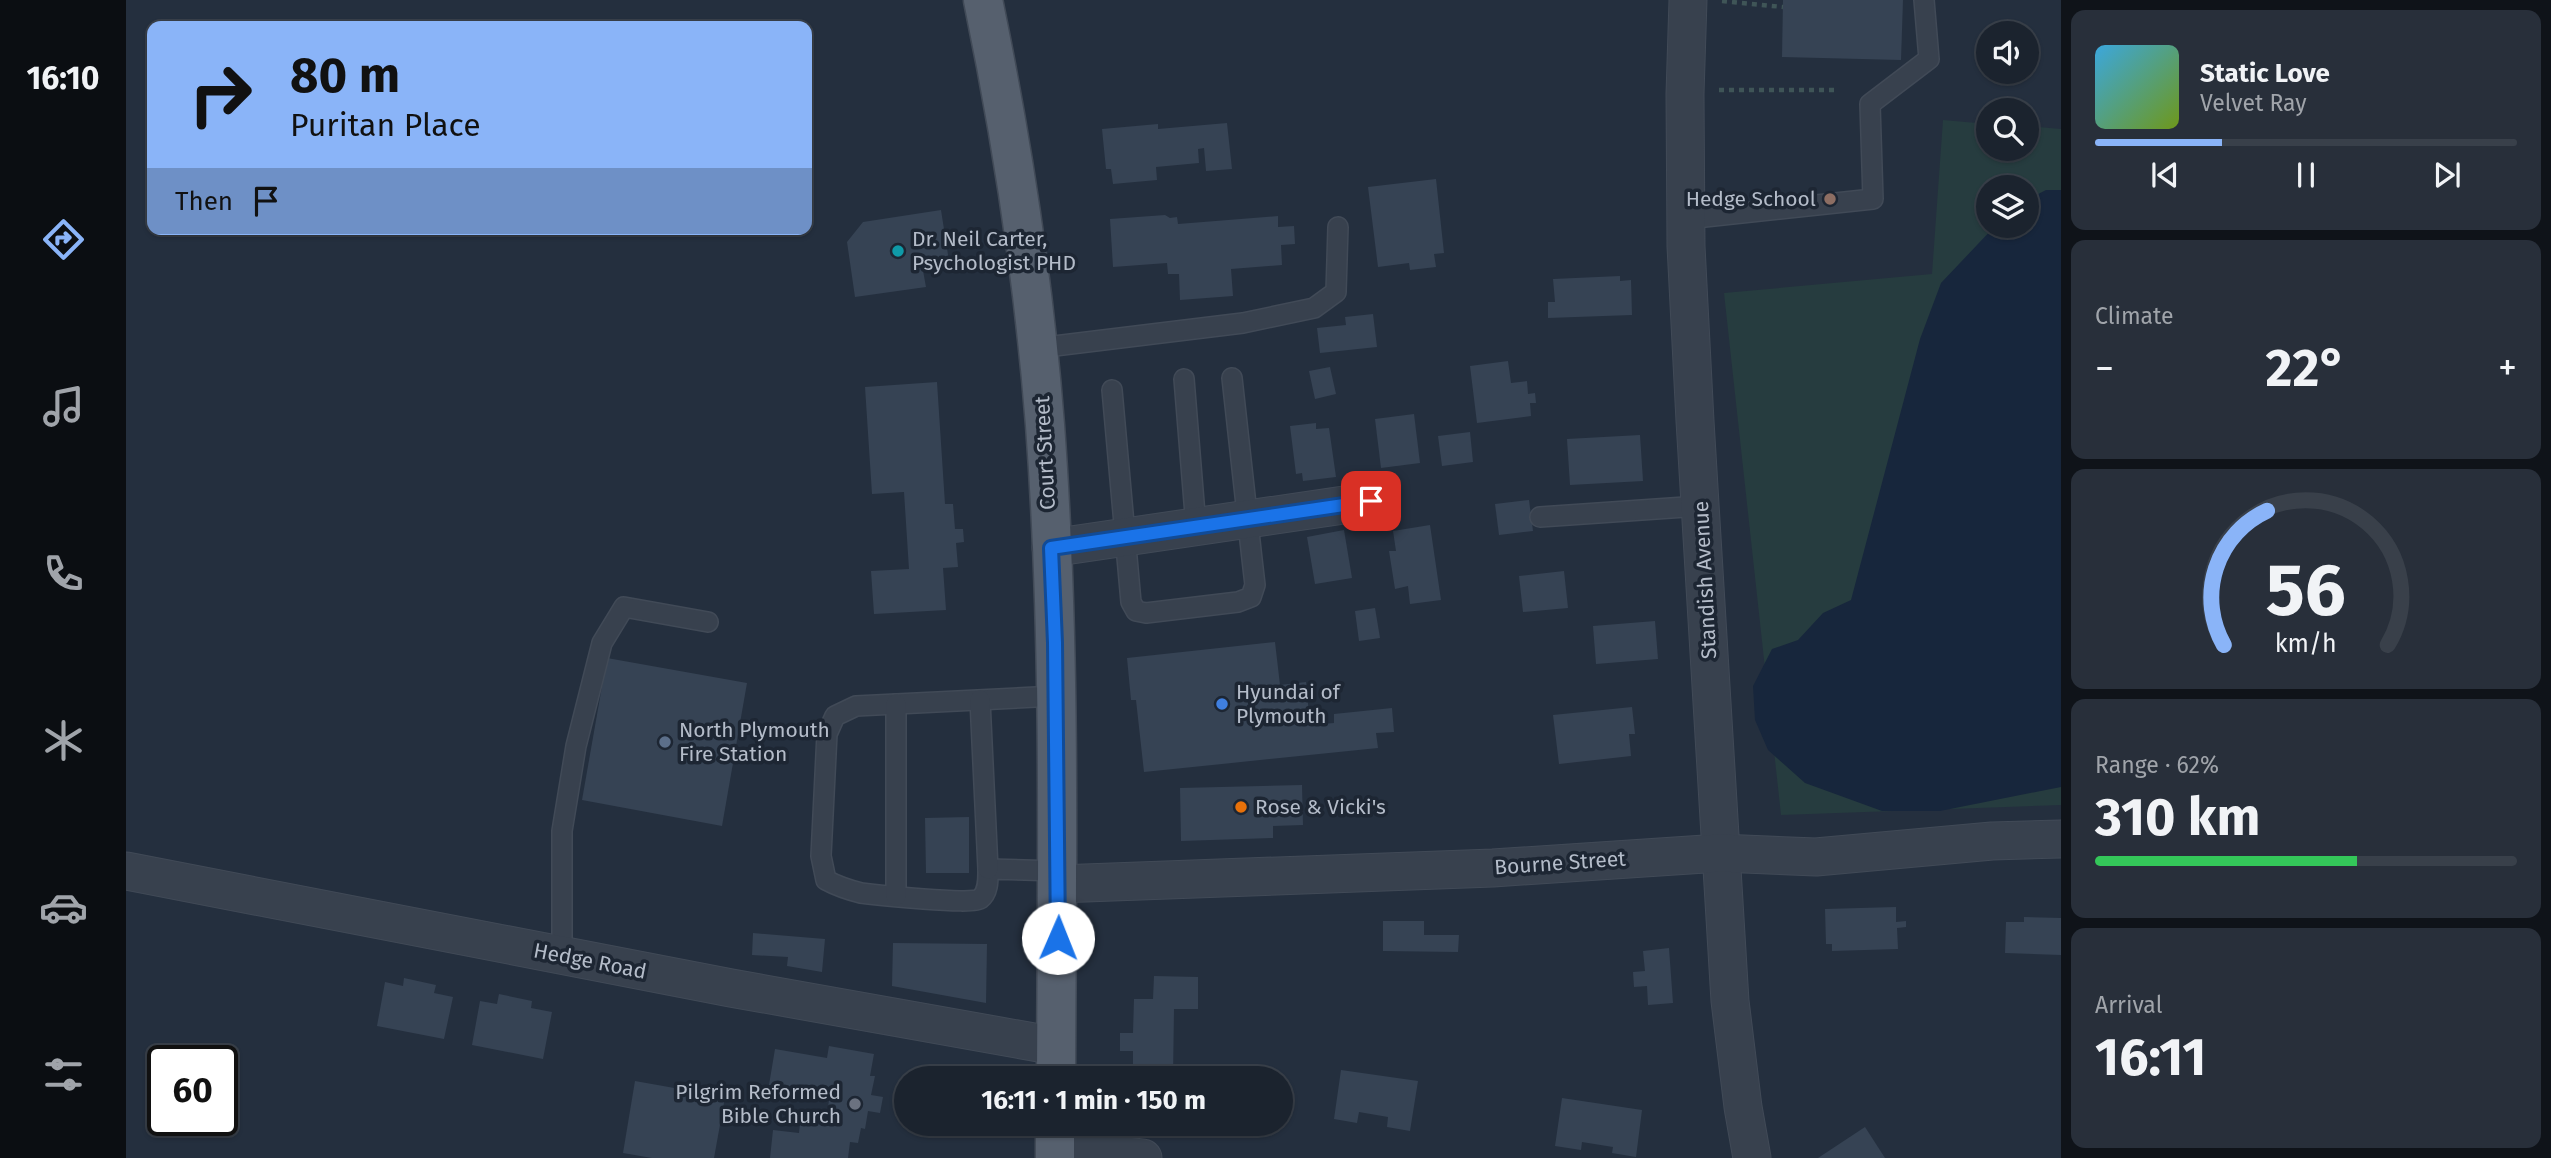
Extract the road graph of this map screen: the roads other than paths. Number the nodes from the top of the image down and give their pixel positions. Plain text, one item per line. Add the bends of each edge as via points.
1 (983, 0) edge
2 (1924, 0) edge
3 (1704, 1) edge
4 (1686, 219) junction
5 (1338, 227) dead end
6 (1038, 348) junction
7 (1232, 378) dead end
8 (1184, 379) dead end
9 (1112, 390) dead end
10 (1371, 501) dead end
11 (1700, 506) junction
12 (1539, 517) dead end
13 (1247, 519) junction
14 (1196, 527) junction
15 (1123, 537) junction
16 (1051, 548) junction
17 (708, 622) dead end
18 (1056, 696) junction
19 (981, 700) junction
20 (896, 704) junction
21 (2061, 839) edge
22 (1720, 853) junction
23 (988, 869) junction
24 (126, 871) edge
25 (1058, 877) junction
26 (896, 896) junction
27 (562, 956) junction
28 (1056, 1062) edge
29 (1055, 1143) edge
30 (1143, 1158) edge
31 (1752, 1158) edge

1 - 6 main road, Court Street via 1023,226
2 - 4 lane via 1929,59 1870,104 1873,199
3 - 4 street, Standish Avenue via 1685,94
4 - 11 street, Standish Avenue
5 - 6 lane via 1336,292 1314,308 1243,323
6 - 16 main road, Court Street
7 - 13 lane
8 - 14 lane
9 - 15 lane
10 - 13 street
11 - 12 lane
11 - 22 street, Standish Avenue
13 - 14 street
13 - 15 lane via 1255,585 1251,597 1238,602 1136,611
14 - 15 street
15 - 16 street
16 - 18 main road, Court Street
17 - 27 lane via 624,607 602,643 576,746 562,831
18 - 19 lane
18 - 25 main road, Court Street
19 - 20 lane
19 - 23 lane
20 - 26 lane
20 - 26 lane via 856,706 835,716 827,734 821,856 826,880 862,893
21 - 22 street, Bourne Street via 1816,857
22 - 25 street, Bourne Street via 1493,868
22 - 31 street, Standish Avenue via 1730,1001
23 - 25 lane
23 - 26 lane via 988,888 977,901
24 - 27 street, Hedge Road
25 - 28 main road, Court Street
27 - 28 street, Hedge Road
29 - 30 street

